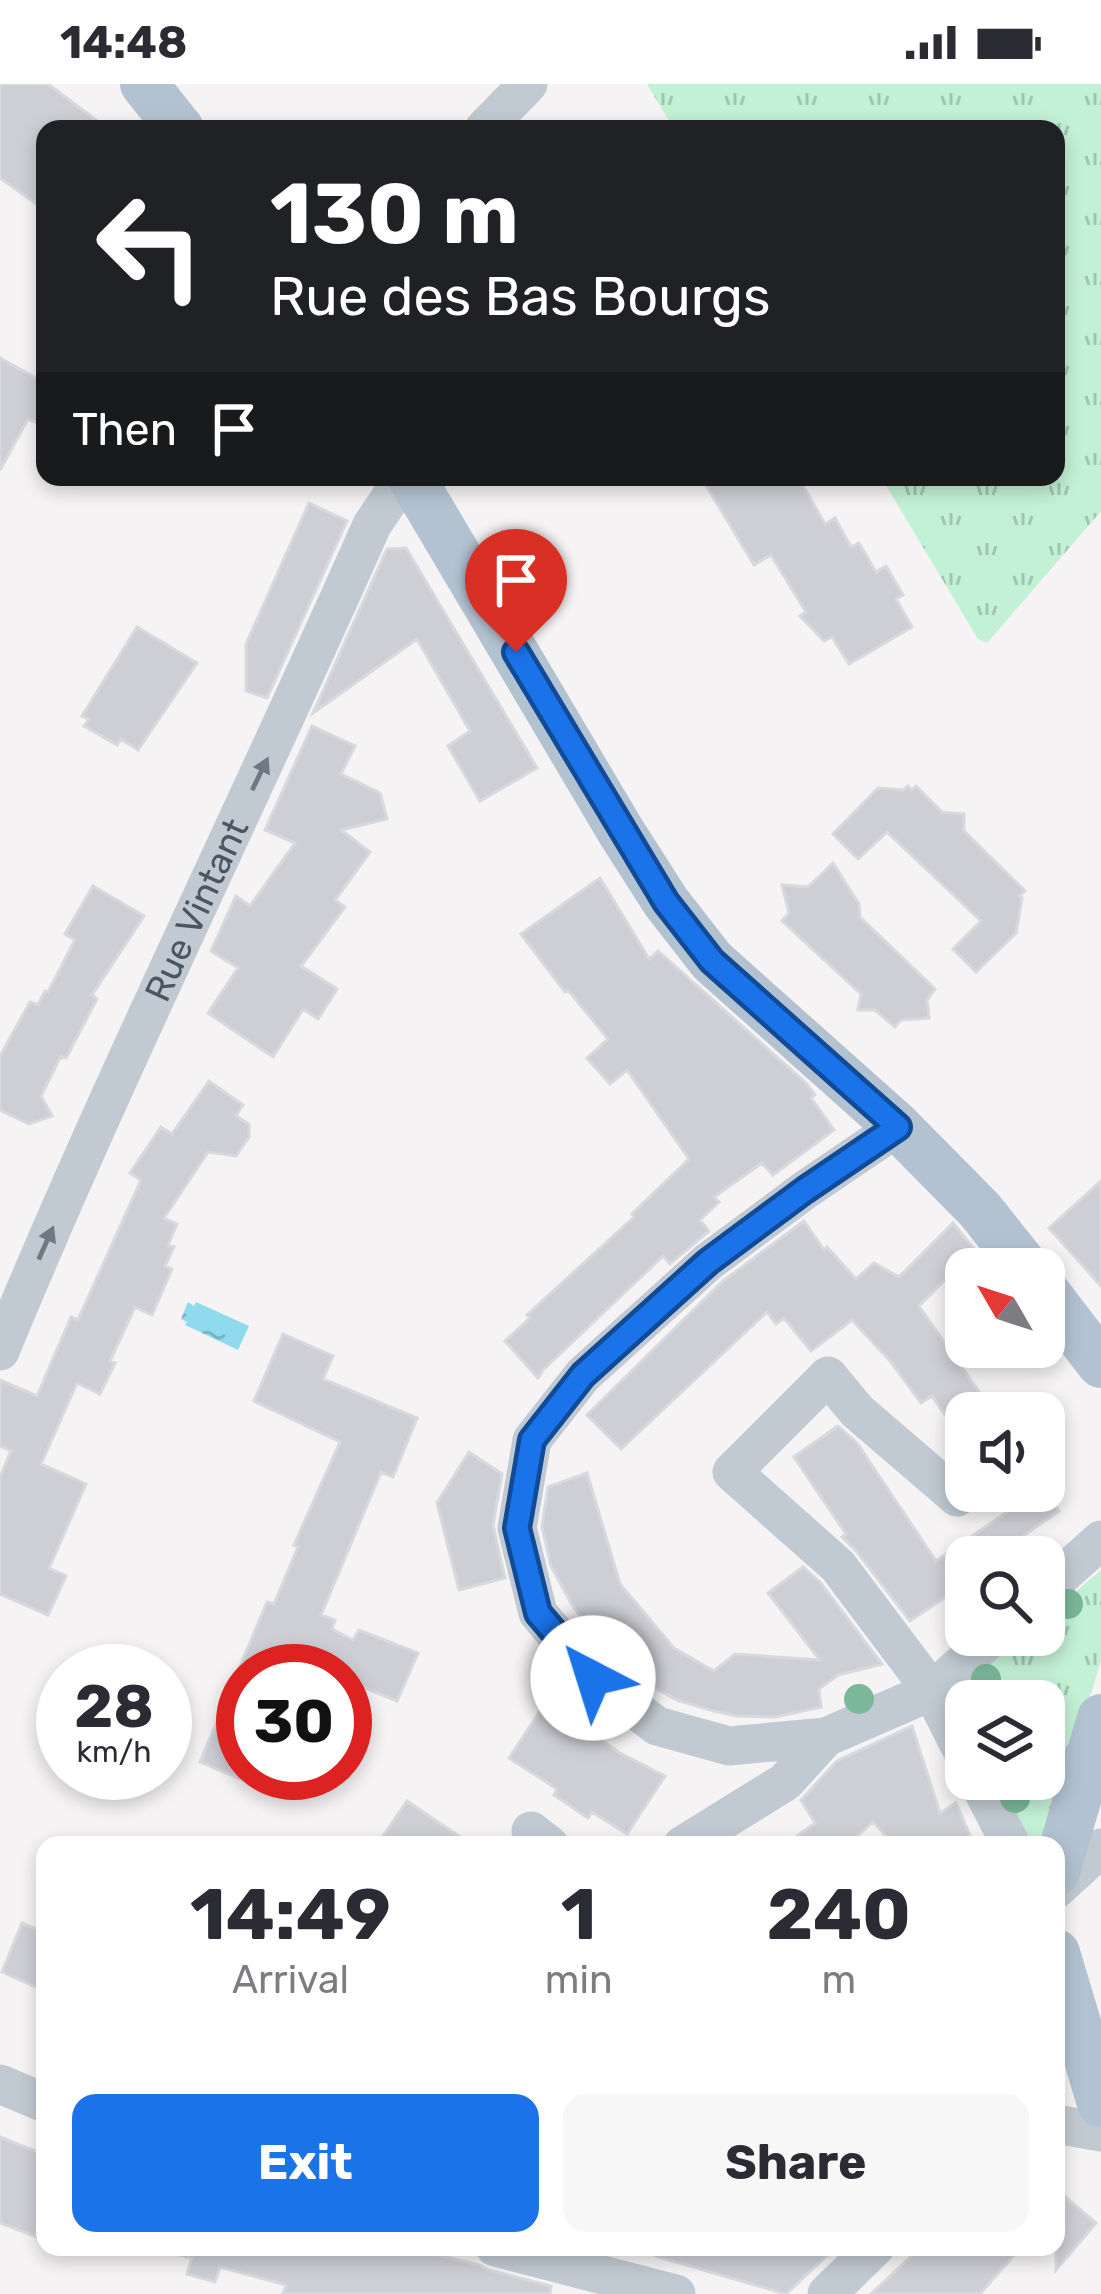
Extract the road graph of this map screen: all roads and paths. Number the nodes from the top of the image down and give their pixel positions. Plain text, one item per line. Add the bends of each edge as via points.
1 (145, 84) edge
2 (528, 84) edge
3 (173, 120) edge
4 (493, 120) edge
5 (404, 486) edge
6 (417, 486) edge
7 (898, 1127) junction
8 (1010, 1248) edge
9 (1065, 1318) edge
10 (0, 1351) edge
11 (1101, 1364) edge
12 (945, 1487) edge
13 (1101, 1540) edge
14 (1065, 1572) edge
15 (971, 1656) edge
16 (932, 1691) junction
17 (945, 1717) edge
18 (1101, 1718) edge
19 (826, 1737) junction
20 (988, 1800) edge
21 (698, 1836) edge
22 (1006, 1836) edge
23 (1064, 1836) edge
24 (1101, 1848) edge
25 (1065, 1881) edge
26 (1065, 1969) edge
27 (1090, 2014) edge
28 (0, 2084) edge
29 (36, 2099) edge
30 (1101, 2103) edge
31 (1065, 2125) edge
32 (1101, 2132) edge
33 (530, 2256) edge
34 (866, 2256) edge
35 (676, 2294) edge
36 (827, 2294) edge

1 - 3 main road
2 - 4 street
10 -> 5 street, Rue Vintant via 372,524
6 - 7 main road via 666,902 712,961
7 - 8 main road
7 - 19 street via 708,1262 583,1375 532,1440 517,1528 538,1613 593,1678 657,1726 729,1746
9 - 11 main road
12 - 16 street via 828,1376 732,1472 838,1566
13 - 14 street
15 - 16 street
16 - 17 street
16 - 19 street
18 - 23 main road
19 - 21 street via 785,1782
20 - 22 street
24 - 25 street
26 - 27 main road
27 - 30 main road
28 - 29 street
31 - 32 street
33 - 35 street
34 - 36 street

